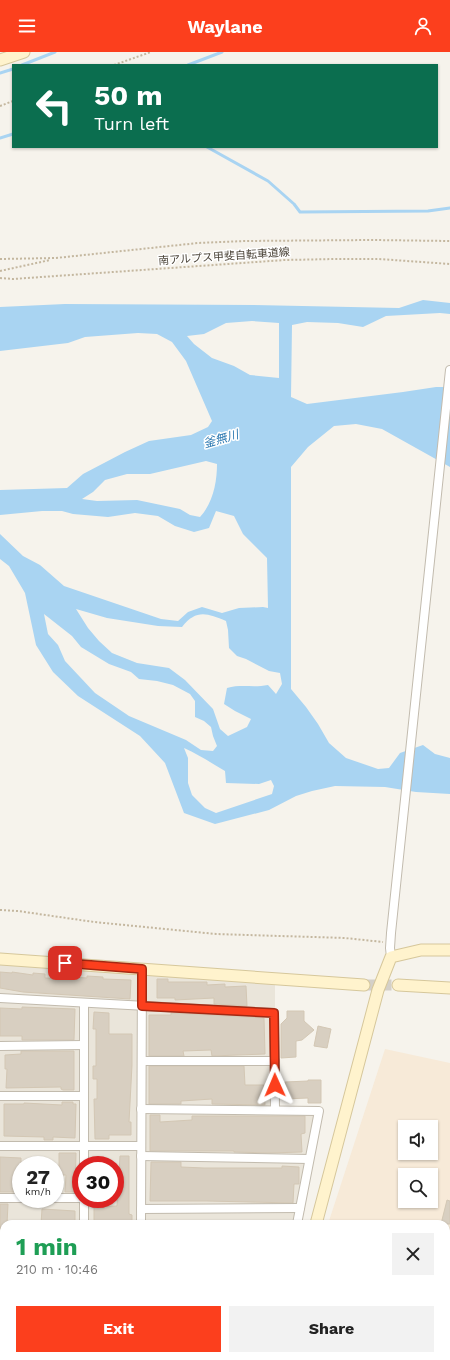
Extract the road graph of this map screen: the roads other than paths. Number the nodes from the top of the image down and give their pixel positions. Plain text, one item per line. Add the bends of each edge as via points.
1 (24, 52) edge
2 (0, 60) edge
3 (450, 370) edge
4 (450, 950) edge
5 (391, 957) junction
6 (0, 959) edge
7 (142, 969) junction
8 (364, 985) tunnel mouth
9 (398, 985) tunnel mouth
10 (450, 988) edge
11 (0, 998) edge
12 (84, 1003) junction
13 (142, 1006) junction
14 (84, 1045) junction
15 (0, 1046) edge
16 (142, 1061) junction
17 (274, 1061) junction
18 (0, 1096) edge
19 (84, 1096) junction
20 (142, 1109) junction
21 (275, 1110) junction
22 (0, 1146) edge
23 (84, 1146) junction
24 (141, 1146) junction
25 (84, 1156) edge
26 (141, 1156) junction
27 (309, 1159) junction
28 (0, 1198) edge
29 (12, 1198) edge
30 (84, 1208) edge
31 (300, 1208) junction
32 (141, 1209) junction
33 (84, 1220) edge
34 (141, 1220) edge
35 (298, 1220) edge
36 (317, 1220) edge

1 - 2 street
3 - 5 street via 390,943
4 - 5 street via 422,950
5 - 36 street via 378,990
6 - 7 street
7 - 8 street
7 - 13 street
9 - 10 street
11 - 12 street
12 - 13 street
12 - 14 street
13 - 16 street
13 - 17 street via 274,1013
14 - 15 street
14 - 19 street
16 - 17 street
16 - 20 street
17 - 21 street
18 - 19 street
19 - 23 street
20 - 21 street
20 - 24 street
21 - 27 street via 319,1110
22 - 23 street
23 - 24 street
23 - 25 street
24 - 26 street
26 - 27 street
26 - 32 street
27 - 31 street
28 - 29 street
30 - 33 street
31 - 32 street
31 - 35 street
32 - 34 street

